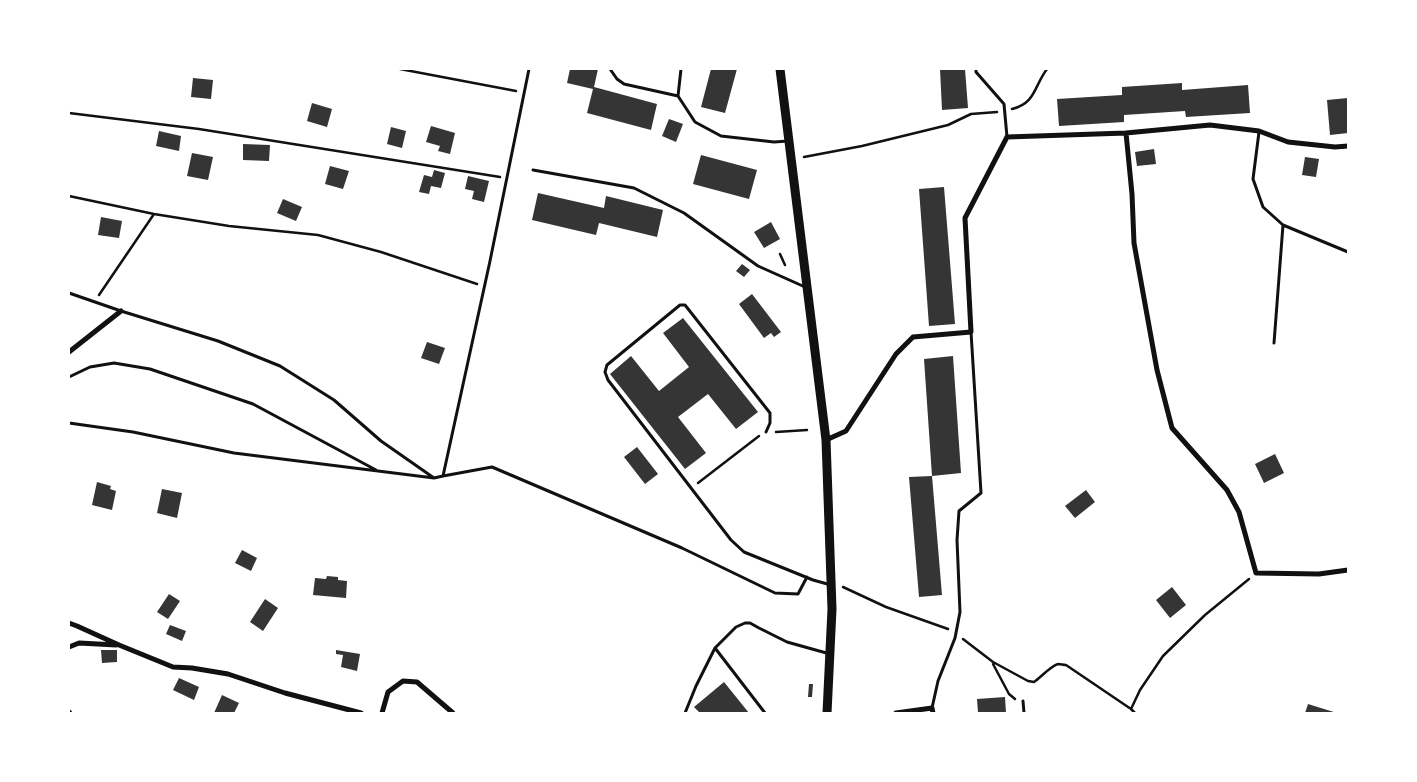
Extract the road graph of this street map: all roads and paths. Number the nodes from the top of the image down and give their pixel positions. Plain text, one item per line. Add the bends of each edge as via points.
1 (400, 69) edge
2 (528, 69) edge
3 (610, 69) edge
4 (681, 69) edge
5 (780, 69) edge
6 (976, 69) edge
7 (1047, 69) edge
8 (523, 92) junction
9 (678, 96) junction
10 (1005, 111) junction
11 (69, 113) edge
12 (1259, 131) junction
13 (1126, 133) junction
14 (1007, 137) junction
15 (789, 141) junction
16 (1348, 146) edge
17 (804, 157) dead end
18 (534, 170) dead end
19 (507, 179) junction
20 (69, 196) edge
21 (154, 214) junction
22 (1282, 225) junction
23 (1348, 252) edge
24 (780, 254) dead end
25 (785, 265) dead end
26 (483, 286) junction
27 (808, 288) junction
28 (69, 293) edge
29 (94, 302) junction
30 (121, 311) junction
31 (971, 332) junction
32 (1274, 343) dead end
33 (69, 352) edge
34 (69, 377) edge
35 (69, 423) edge
36 (807, 430) dead end
37 (766, 432) junction
38 (826, 440) junction
39 (379, 471) junction
40 (442, 476) junction
41 (434, 478) junction
42 (691, 488) junction
43 (1348, 570) edge
44 (1256, 574) junction
45 (807, 577) junction
46 (831, 586) junction
47 (843, 587) dead end
48 (69, 623) edge
49 (956, 632) junction
50 (119, 645) junction
51 (69, 647) edge
52 (715, 648) junction
53 (830, 654) junction
54 (993, 662) junction
55 (1023, 701) joint
56 (1131, 709) junction
57 (933, 711) edge
58 (361, 713) edge
59 (382, 713) edge
60 (452, 713) edge
61 (685, 713) edge
62 (766, 713) edge
63 (827, 713) edge
64 (896, 713) edge
65 (1024, 713) edge
66 (1135, 713) edge

1 - 8 path
2 - 8 lane
3 - 9 lane via 624,84
4 - 9 lane
5 - 15 main road
6 - 10 lane via 1004,104
7 - 10 path via 1032,97 1022,106
8 - 19 lane
9 - 15 lane via 695,122 721,136
10 - 14 lane
10 - 17 path via 971,114 948,125
11 - 19 path via 199,129
12 - 13 street via 1210,125
12 - 16 street via 1288,142
12 - 22 lane via 1253,179 1263,207
13 - 14 street
13 - 44 street via 1134,242 1157,370 1172,428 1227,490 1239,512
14 - 31 street via 965,218
15 - 27 main road
18 - 27 lane via 634,188 684,213 758,266
19 - 26 lane
20 - 21 path
21 - 26 path via 318,235
21 - 29 path
22 - 23 lane
22 - 32 lane
24 - 25 path
26 - 40 lane
27 - 38 main road
28 - 29 lane
29 - 30 lane
30 - 33 street
30 - 41 lane via 218,341 280,366 334,400 381,441
31 - 38 street via 913,337 896,354 846,431
31 - 49 lane via 981,493 959,511 960,612
34 - 39 lane via 90,367 114,363 150,369 253,404
35 - 39 lane via 133,432 234,453
36 - 37 path
37 - 42 path
37 - 42 lane via 770,413 685,305 680,304 607,366 605,372 624,402
38 - 46 main road
39 - 41 lane
40 - 41 lane
40 - 45 lane via 492,467 682,548 775,593 798,594
42 - 45 lane via 744,552
43 - 44 street via 1319,574
44 - 56 path via 1205,615 1164,656
45 - 46 lane
46 - 53 main road
47 - 49 path via 886,607
48 - 50 street
49 - 54 path
49 - 57 lane via 938,681
50 - 51 street via 78,643
50 - 58 street via 173,667 228,674
52 - 53 lane via 736,627 750,623 787,642
52 - 61 lane
52 - 62 lane
53 - 63 main road
54 - 55 path via 1009,694 1017,701
54 - 56 path via 1034,682 1057,664 1066,665
55 - 65 lane
56 - 66 path
57 - 64 street
59 - 60 street via 388,692 402,681 417,682

